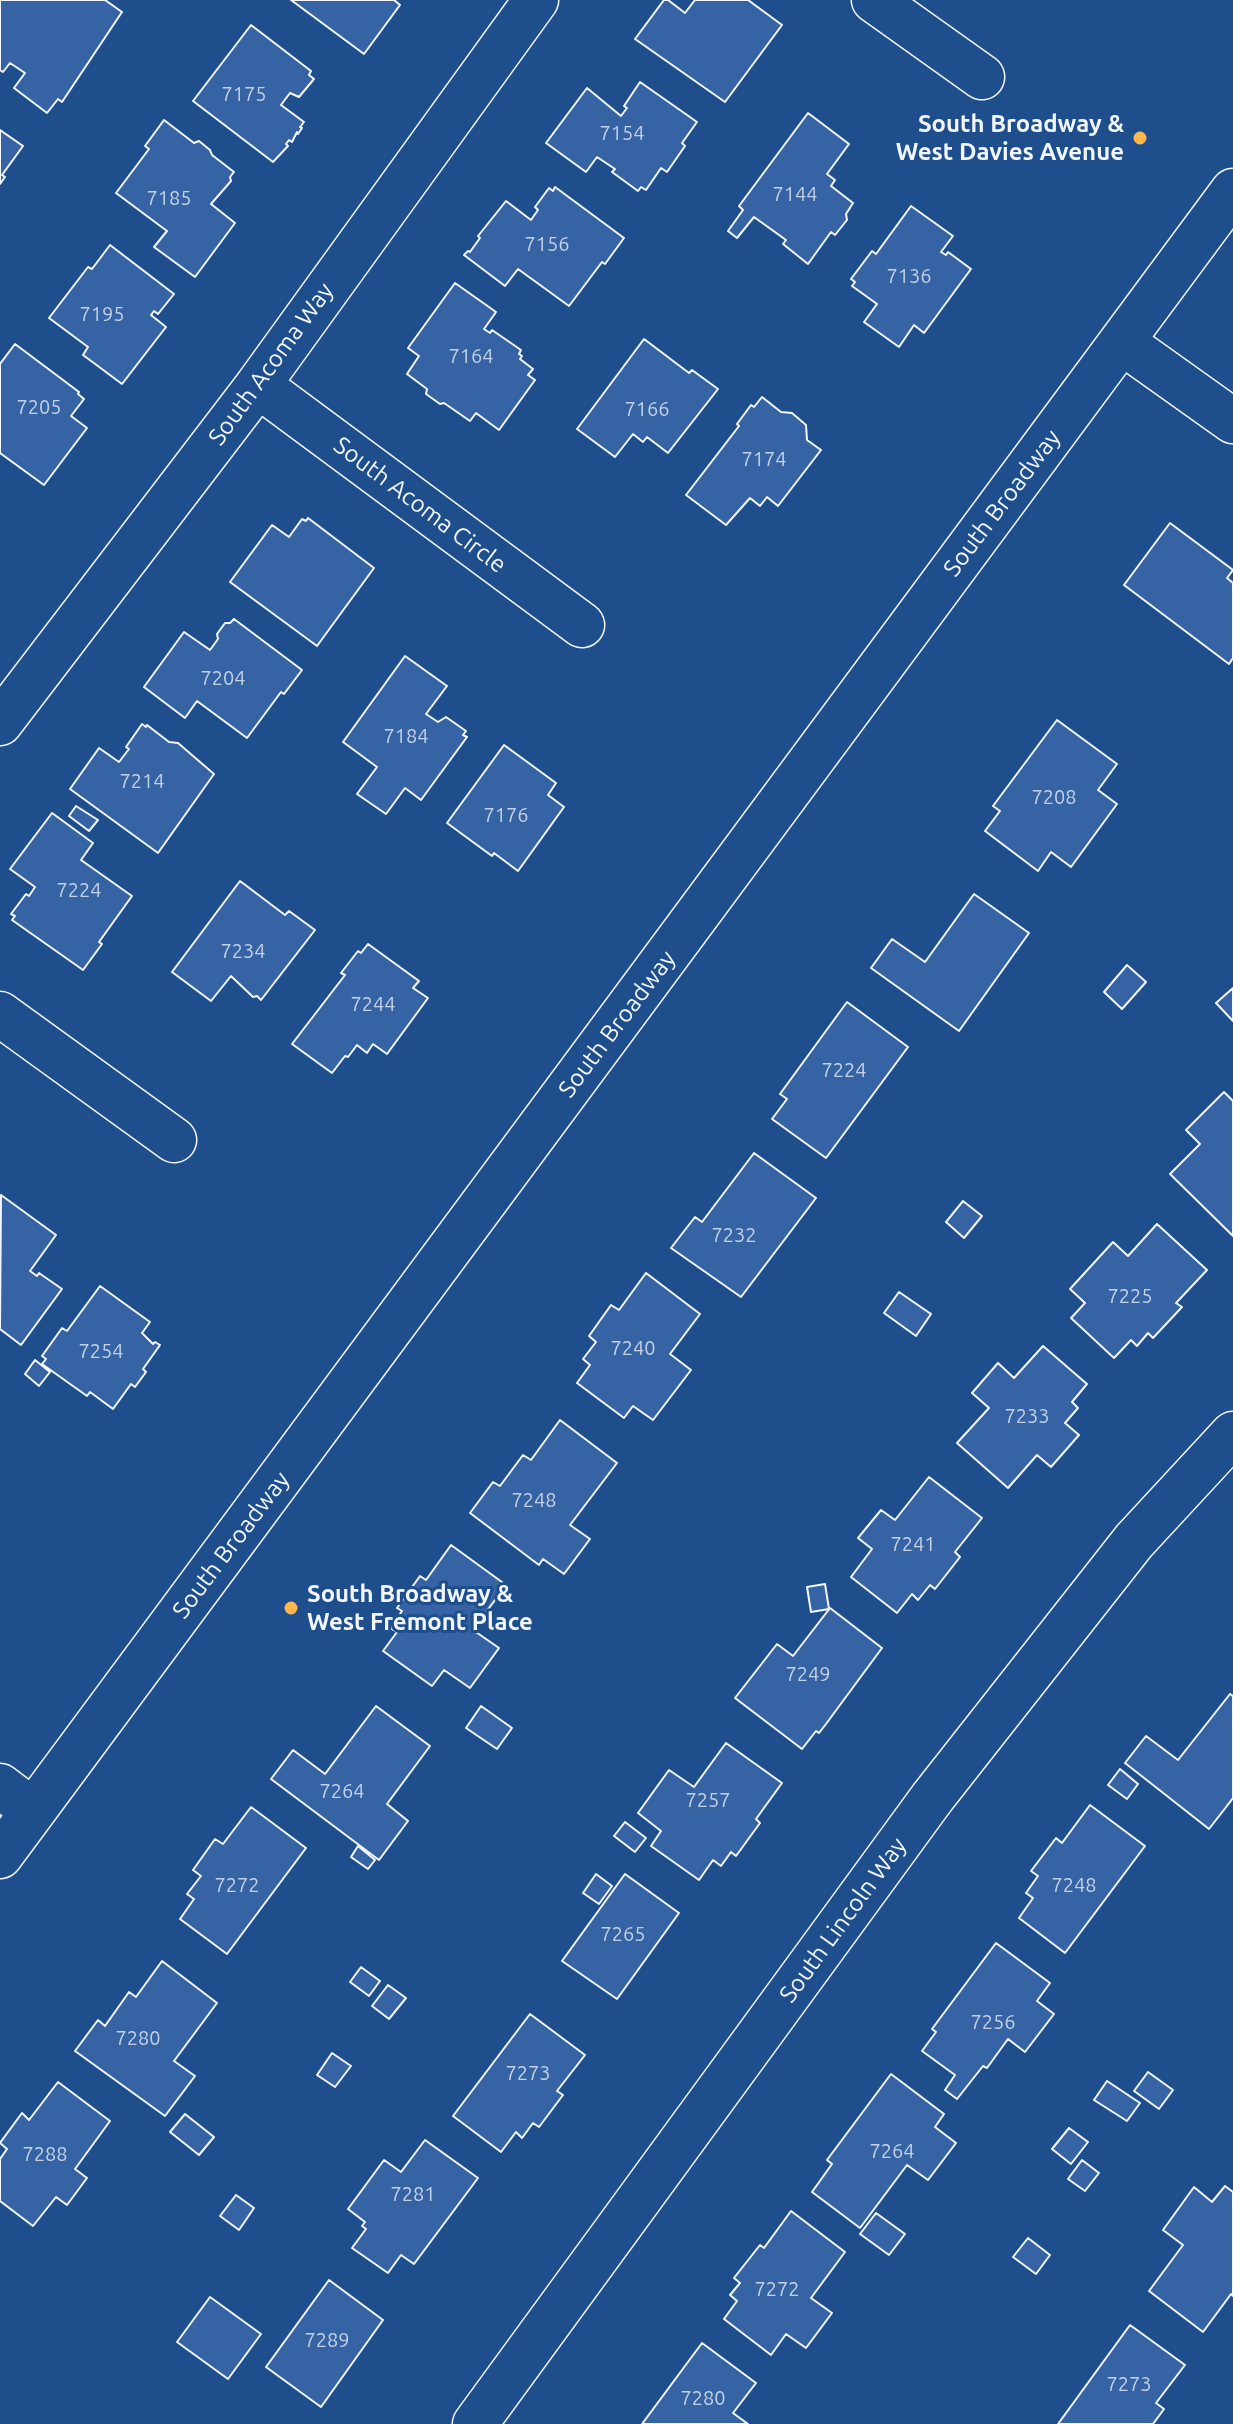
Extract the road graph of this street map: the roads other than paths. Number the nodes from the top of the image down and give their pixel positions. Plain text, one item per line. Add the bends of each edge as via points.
1 (536, 0) edge
2 (874, 0) edge
3 (982, 77) dead end
4 (1233, 191) edge
5 (1122, 342) junction
6 (258, 385) junction
7 (1233, 421) edge
8 (582, 625) dead end
9 (0, 723) edge
10 (0, 1014) edge
11 (174, 1140) dead end
12 (1233, 1434) edge
13 (17, 1798) edge
14 (0, 1856) edge
15 (475, 2424) edge

1 - 6 street, South Acoma Way
2 - 3 street
4 - 5 street, South Broadway
5 - 7 street
5 - 13 street, South Broadway
6 - 8 street, South Acoma Circle
6 - 9 street, South Acoma Way
10 - 11 street
12 - 15 street, South Lincoln Way via 1134,1541 932,1798
13 - 14 street, South Broadway

